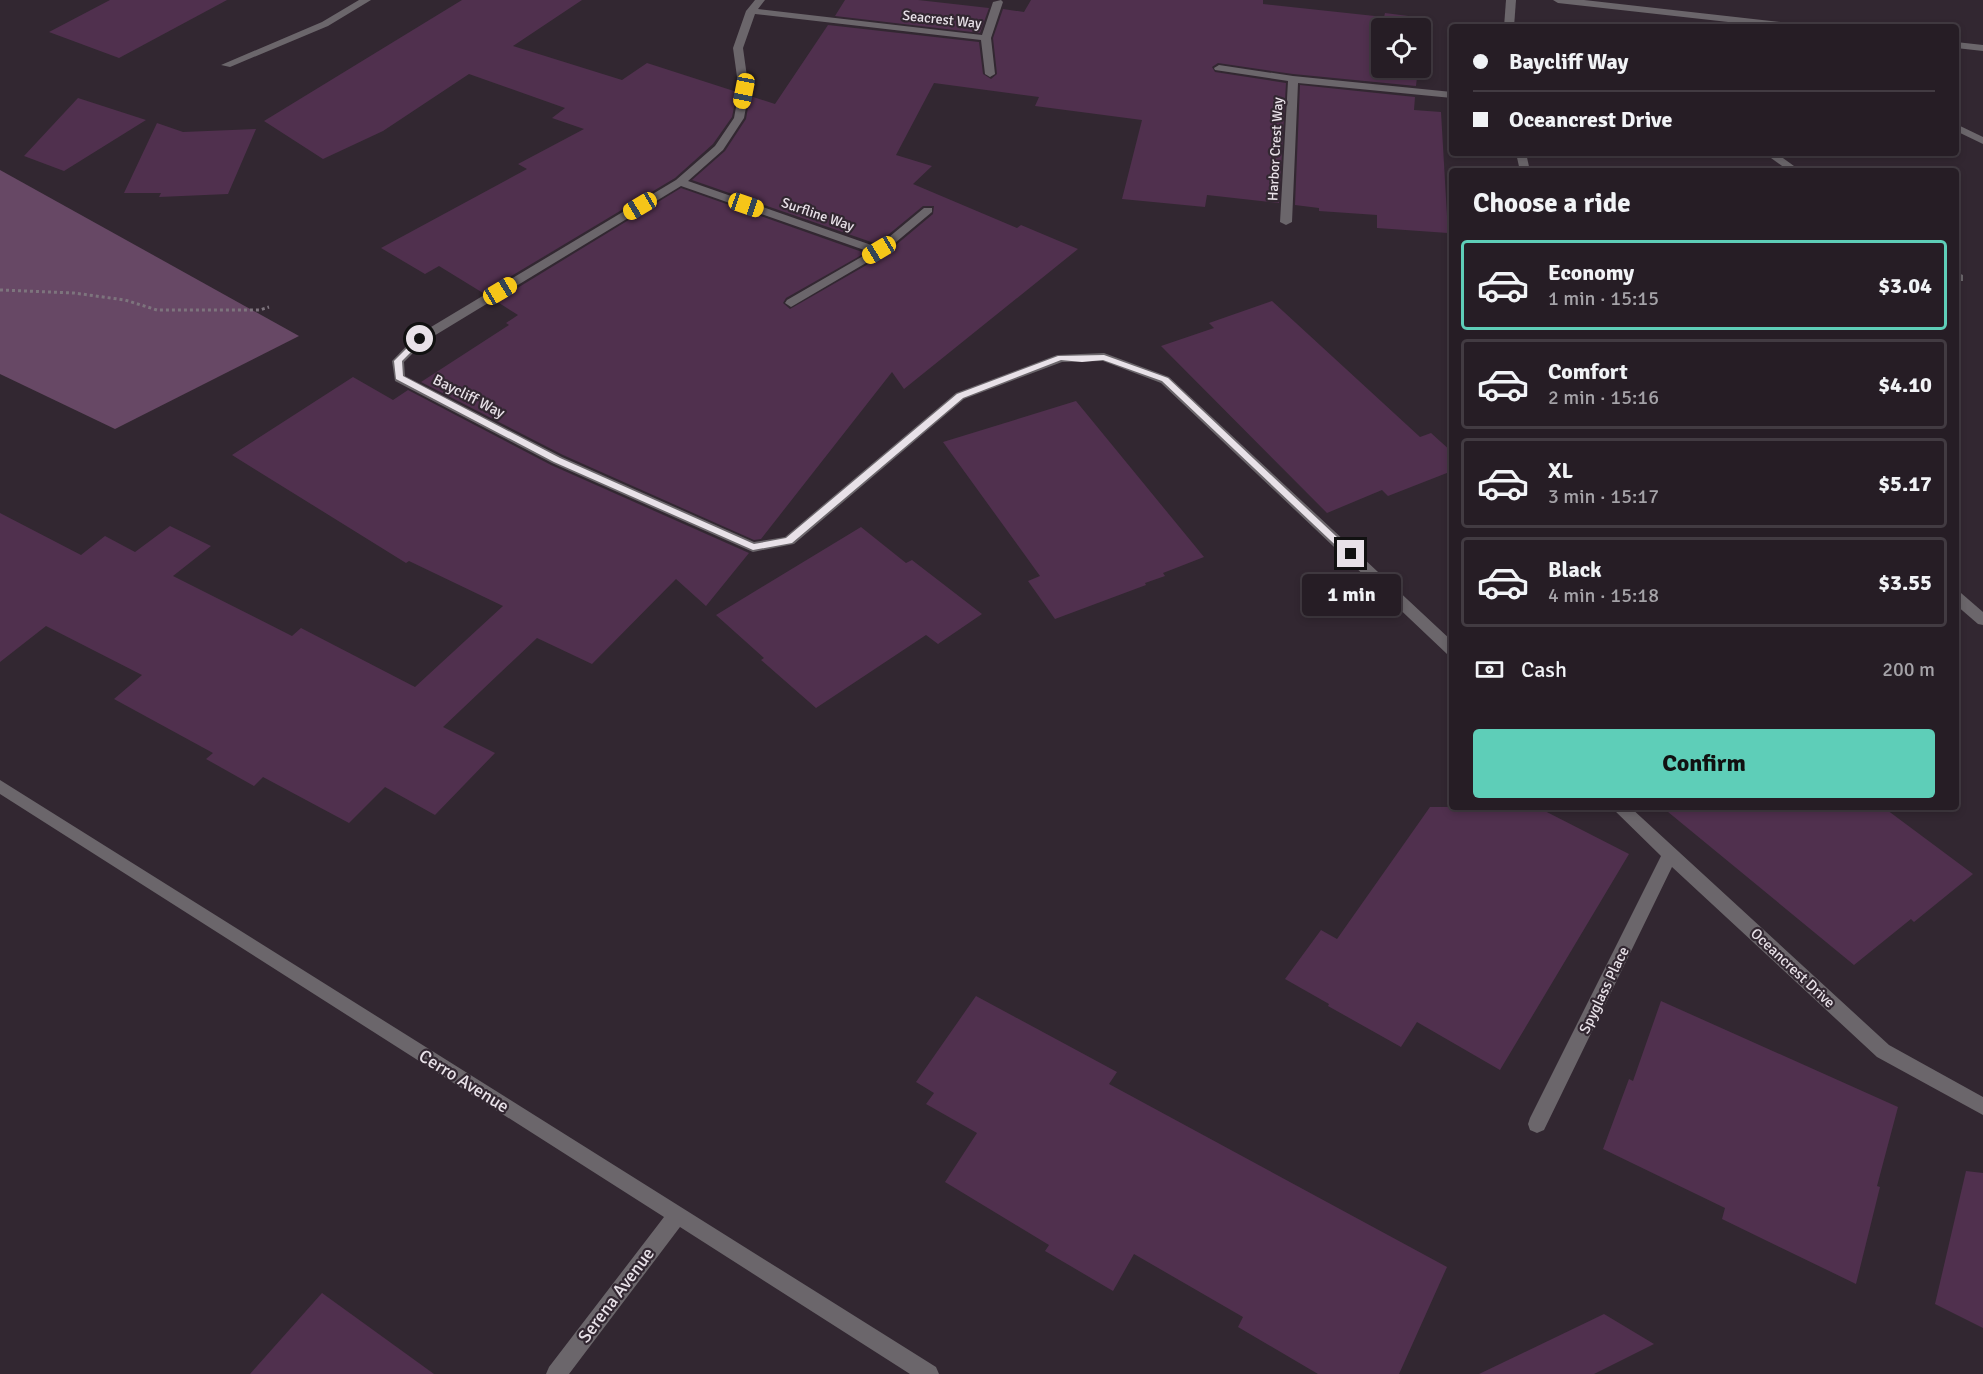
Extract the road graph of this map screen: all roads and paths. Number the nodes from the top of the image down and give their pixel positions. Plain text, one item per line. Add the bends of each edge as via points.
1 (366, 0) edge
2 (760, 0) edge
3 (1511, 0) edge
4 (1558, 0) edge
5 (998, 2) dead end
6 (751, 11) junction
7 (1509, 24) edge
8 (1772, 24) edge
9 (986, 38) junction
10 (1959, 45) edge
11 (1983, 48) edge
12 (226, 65) dead end
13 (1219, 68) dead end
14 (990, 74) dead end
15 (1293, 79) junction
16 (1449, 95) edge
17 (1959, 129) edge
18 (1983, 141) edge
19 (1774, 156) edge
20 (1792, 168) edge
21 (680, 182) junction
22 (928, 210) dead end
23 (1286, 222) dead end
24 (879, 250) junction
25 (0, 290) edge
26 (791, 303) dead end
27 (269, 307) dead end
28 (1959, 600) edge
29 (1983, 620) edge
30 (1449, 647) edge
31 (0, 786) edge
32 (1622, 810) edge
33 (1670, 855) junction
34 (1983, 1107) edge
35 (1538, 1124) dead end
36 (676, 1216) junction
37 (556, 1374) edge
38 (929, 1374) edge

1 - 12 street via 325,24
2 - 6 street, Baycliff Way
3 - 7 street
4 - 8 street
5 - 9 street, Seacrest Way
6 - 9 street, Seacrest Way
6 - 21 street, Baycliff Way via 738,48 744,91 739,118 719,148
9 - 14 street, Seacrest Way
10 - 11 street
13 - 15 street, Harbor Crest Way
15 - 16 street, Harbor Crest Way
15 - 23 street, Harbor Crest Way
17 - 18 street
19 - 20 street
21 - 24 street, Surfline Way
21 - 30 street, Baycliff Way via 420,339 398,361 399,378 557,460 753,547 789,541 960,396 1060,358 1104,357 1165,380
22 - 24 street
24 - 26 street
25 - 27 path via 74,293 124,300 157,310
28 - 29 street
31 - 36 street, Cerro Avenue
32 - 33 street, Oceancrest Drive
33 - 34 street, Oceancrest Drive via 1883,1051
33 - 35 street, Spyglass Place
36 - 37 street, Serena Avenue
36 - 38 street, Cerro Avenue

